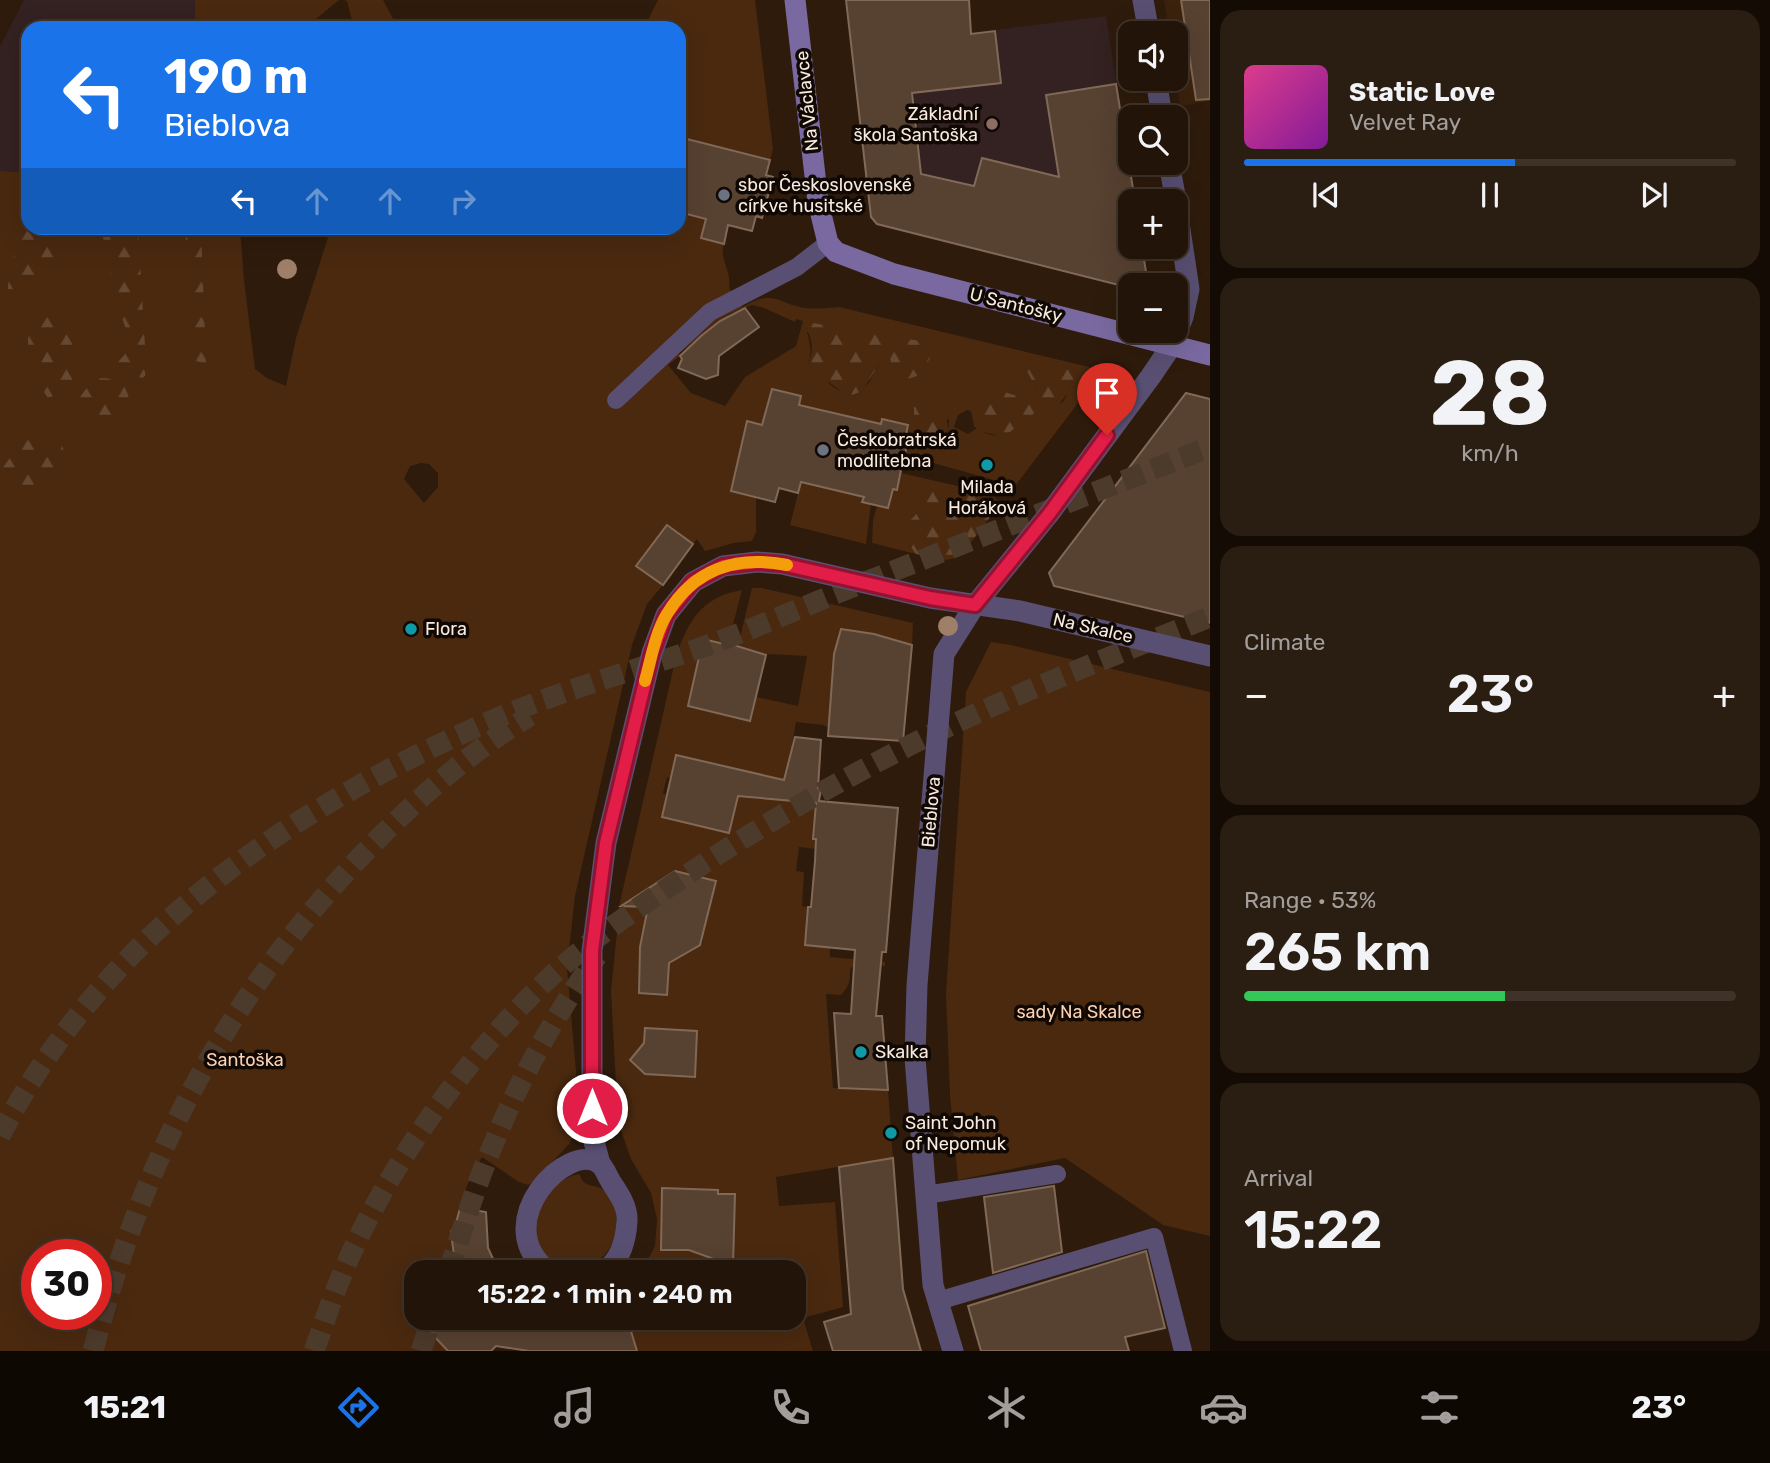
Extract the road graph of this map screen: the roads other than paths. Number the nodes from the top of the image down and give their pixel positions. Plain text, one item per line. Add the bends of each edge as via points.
1 (795, 0) edge
2 (1143, 0) edge
3 (1147, 21) edge
4 (828, 243) junction
5 (1185, 259) edge
6 (1172, 345) junction
7 (1210, 355) edge
8 (616, 400) dead end
9 (975, 605) junction
10 (1210, 656) edge
11 (592, 1134) junction
12 (578, 1160) junction
13 (600, 1164) junction
14 (1057, 1174) dead end
15 (926, 1195) junction
16 (535, 1260) edge
17 (614, 1260) edge
18 (938, 1301) junction
19 (953, 1351) edge
20 (1182, 1351) edge

1 - 4 street, Na Václavce via 818,202
2 - 3 street
4 - 6 street, U Santošky via 836,252 894,274
4 - 8 lane via 797,267 710,312
5 - 6 street, Bieblova via 1189,289
6 - 7 street, U Santošky
6 - 9 street, Bieblova via 1049,514
9 - 10 street, Na Skalce via 1020,611
9 - 11 street, Na Skalce via 757,562 723,566 693,582 666,615 652,653 606,843 592,951
9 - 15 street, Bieblova via 944,654 917,985 915,1058
11 - 12 street
11 - 13 street
12 - 13 street
12 - 16 street via 560,1169 529,1207 525,1232
13 - 17 street via 627,1214 626,1237
14 - 15 lane
15 - 18 street, Bieblova
18 - 19 street, Bieblova
18 - 20 lane via 1154,1237

